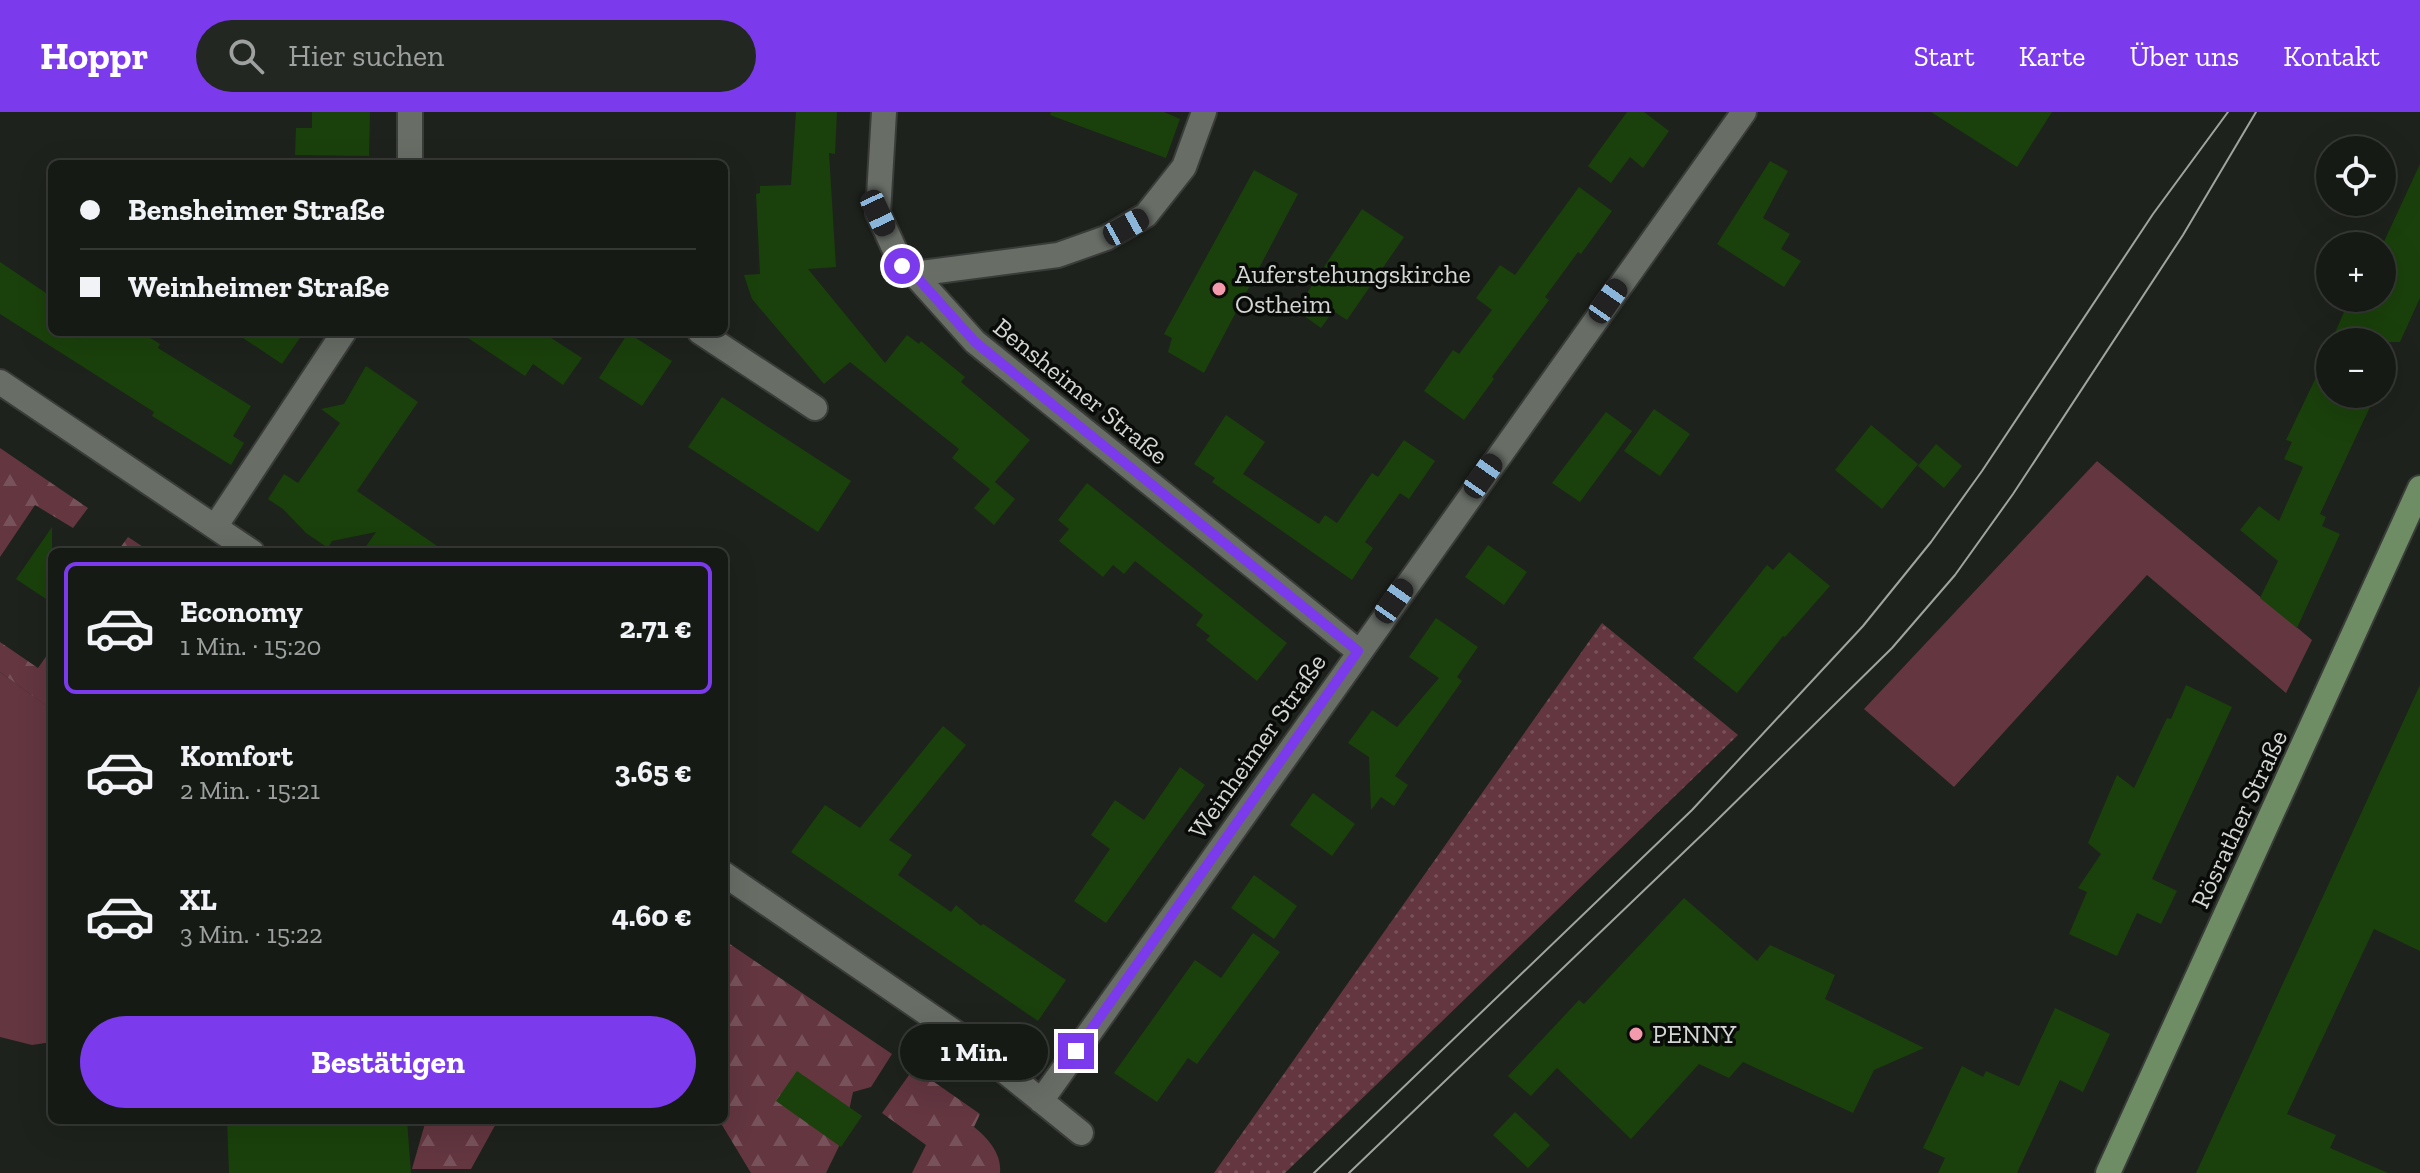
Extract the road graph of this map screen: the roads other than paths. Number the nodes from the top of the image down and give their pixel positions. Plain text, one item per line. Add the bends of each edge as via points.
1 (410, 112) edge
2 (884, 112) edge
3 (1204, 112) edge
4 (1744, 112) edge
5 (410, 160) edge
6 (914, 274) junction
7 (341, 336) edge
8 (706, 336) edge
9 (0, 382) edge
10 (815, 408) dead end
11 (2420, 488) edge
12 (215, 527) junction
13 (246, 548) edge
14 (1358, 651) junction
15 (728, 877) edge
16 (1041, 1101) junction
17 (1081, 1133) dead end
18 (2108, 1173) edge

1 - 5 street
2 - 6 street, Bensheimer Straße via 878,213 902,266
3 - 6 street via 1184,167 1146,215 1106,238 1058,255
4 - 14 street, Weinheimer Straße
6 - 14 street, Bensheimer Straße via 975,342
7 - 12 street
8 - 10 street
9 - 12 street
11 - 18 main road, Rösrather Straße
12 - 13 street
14 - 16 street, Weinheimer Straße
15 - 16 street via 966,1040
16 - 17 street

